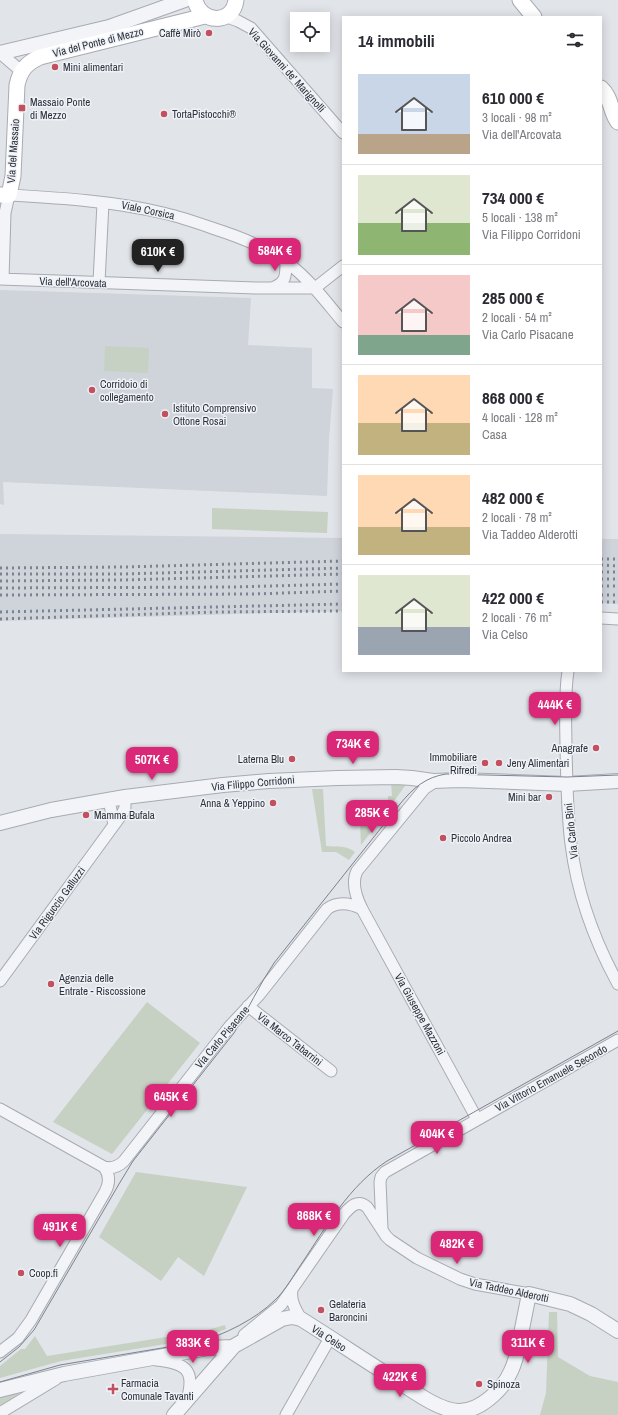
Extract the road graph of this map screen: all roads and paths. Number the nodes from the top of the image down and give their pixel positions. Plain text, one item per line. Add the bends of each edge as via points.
1 (185, 0) edge
2 (195, 0) edge
3 (520, 0) edge
4 (238, 1) edge
5 (206, 16) junction
6 (224, 16) junction
7 (533, 16) edge
8 (0, 53) edge
9 (0, 61) edge
10 (21, 71) junction
11 (602, 89) edge
12 (602, 112) edge
13 (617, 121) edge
14 (342, 132) edge
15 (4, 195) edge
16 (103, 203) junction
17 (286, 262) junction
18 (342, 267) edge
19 (1, 279) edge
20 (99, 282) junction
21 (272, 288) junction
22 (315, 288) junction
23 (342, 321) edge
24 (602, 618) edge
25 (618, 619) edge
26 (568, 672) edge
27 (436, 781) junction
28 (618, 781) edge
29 (567, 784) junction
30 (125, 797) junction
31 (109, 800) junction
32 (0, 823) edge
33 (114, 825) junction
34 (362, 909) junction
35 (0, 981) edge
36 (618, 984) edge
37 (248, 1006) junction
38 (618, 1040) edge
39 (331, 1071) dead end
40 (0, 1109) edge
41 (478, 1119) junction
42 (104, 1167) junction
43 (382, 1231) junction
44 (292, 1290) junction
45 (529, 1294) junction
46 (301, 1319) junction
47 (618, 1331) edge
48 (330, 1338) junction
49 (233, 1346) junction
50 (0, 1352) edge
51 (151, 1360) junction
52 (64, 1374) junction
53 (0, 1390) edge
54 (187, 1400) junction
55 (477, 1410) edge
56 (0, 1413) edge
57 (174, 1415) edge
58 (286, 1415) edge

1 - 8 street, Via del Ponte di Mezzo via 109,26
2 - 5 main road via 198,9
3 - 7 main road
4 - 6 main road
5 - 6 main road, Via del Ponte di Mezzo
5 - 10 main road, Via del Ponte di Mezzo via 40,57 28,63
6 - 14 street, Via Giovanni de' Marignolli via 251,28
8 - 9 street
8 - 10 street
10 - 15 main road, Via del Massaio via 16,90 13,176
11 - 13 main road via 610,100
12 - 13 main road
15 - 16 street, Viale Corsica
15 - 19 street, Via del Massaio
16 - 17 street, Viale Corsica via 143,208 182,218 233,235
16 - 20 street
17 - 21 street via 284,281
17 - 22 street, Viale Corsica
18 - 22 street
19 - 20 street, Via dell'Arcovata
20 - 21 street, Via dell'Arcovata
21 - 22 street, Via dell'Arcovata
22 - 23 street, Viale Corsica
24 - 25 street
26 - 29 street, Via Carlo Bini
27 - 29 street, Via Filippo Corridoni
27 - 30 street, Via Filippo Corridoni via 401,777 276,780
27 - 34 street via 422,791 357,871 354,889
28 - 29 street, Via Filippo Corridoni
29 - 36 street, Via Carlo Bini via 570,838 578,879 592,930
30 - 31 street, Via Filippo Corridoni
30 - 33 street, Via Riguccio Galluzzi via 124,810
31 - 32 street, Via Filippo Corridoni via 51,810
31 - 33 street
33 - 35 street, Via Riguccio Galluzzi
34 - 37 street, Via Carlo Pisacane via 345,903 327,909
34 - 41 street, Via Giuseppe Mazzoni
37 - 39 street, Via Marco Tabarrini
37 - 42 street, Via Carlo Pisacane via 189,1076 124,1161 117,1167
38 - 41 street, Via Vittorio Emanuele Secondo
40 - 42 street
41 - 43 street, Via Vittorio Emanuele Secondo via 388,1170 381,1177
42 - 50 street via 108,1177 106,1190 27,1326 18,1338
43 - 44 street, Via Taddeo Alderotti via 367,1208 361,1203 354,1204 344,1214
43 - 45 street, Via Taddeo Alderotti via 390,1240 417,1258 460,1279
44 - 46 street, Via Celso via 293,1304
44 - 49 street via 278,1308
45 - 47 street, Via Taddeo Alderotti via 563,1301
45 - 55 street, Via Celso via 511,1372
46 - 48 street, Via Celso
46 - 49 street, Via Celso via 282,1319
48 - 55 street, Via Celso via 442,1407 461,1411
48 - 58 street
49 - 51 street via 208,1348
49 - 54 street
51 - 52 street
51 - 54 street via 173,1362 186,1369 190,1382
52 - 53 street
52 - 56 street
54 - 57 street

